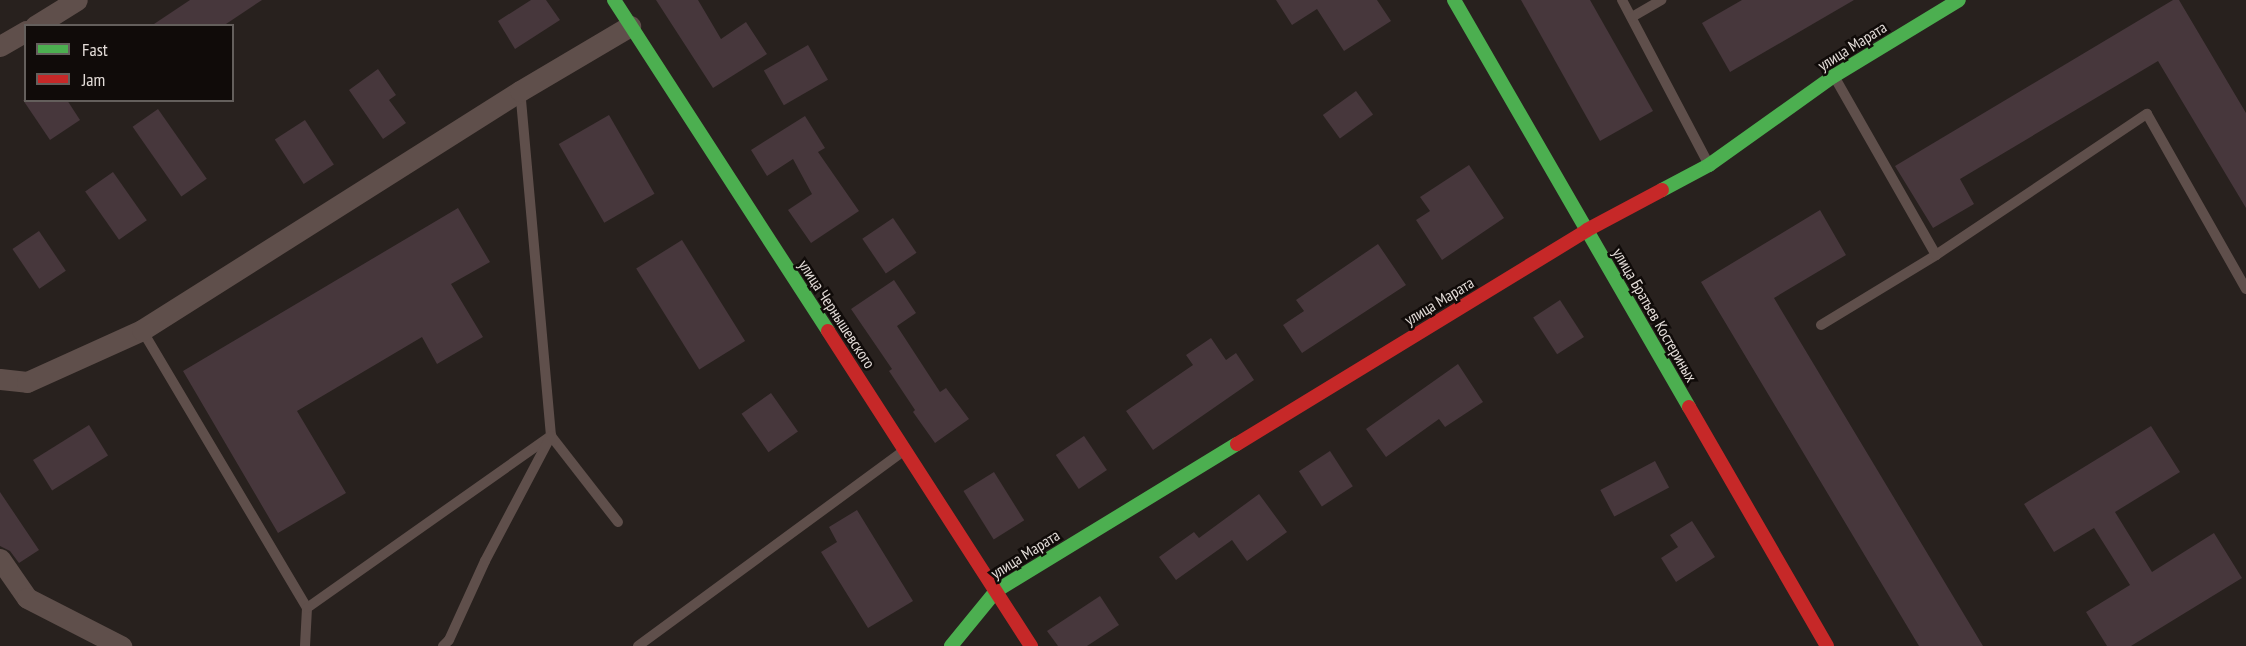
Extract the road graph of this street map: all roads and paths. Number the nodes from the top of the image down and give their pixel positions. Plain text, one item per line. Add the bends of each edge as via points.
1 (77, 0) edge
2 (614, 0) edge
3 (1454, 0) edge
4 (1622, 0) edge
5 (1661, 0) edge
6 (1959, 0) edge
7 (1632, 17) junction
8 (38, 24) edge
9 (630, 26) junction
10 (24, 32) edge
11 (0, 46) edge
12 (1834, 76) junction
13 (520, 91) junction
14 (1709, 165) junction
15 (1587, 230) junction
16 (1936, 255) junction
17 (2246, 289) edge
18 (1821, 325) dead end
19 (142, 330) junction
20 (0, 379) edge
21 (551, 436) junction
22 (906, 449) junction
23 (618, 522) dead end
24 (0, 559) edge
25 (996, 591) junction
26 (307, 609) junction
27 (122, 646) edge
28 (305, 646) edge
29 (443, 646) edge
30 (638, 646) edge
31 (951, 646) edge
32 (1031, 646) edge
33 (1827, 646) edge

1 - 8 street
2 - 9 street, улица Чернышевского
3 - 15 street, улица Братьев Костериных
4 - 7 lane
5 - 7 lane
6 - 12 street, улица Марата
7 - 14 lane
9 - 13 street
9 - 22 street, улица Чернышевского
10 - 11 street
12 - 14 street, улица Марата
12 - 16 lane
13 - 19 street
13 - 21 lane
14 - 15 street, улица Марата
15 - 25 street, улица Марата
15 - 33 street, улица Братьев Костериных
16 - 17 lane via 2147,114
16 - 18 lane
19 - 20 street via 27,382
19 - 26 lane
21 - 23 lane
21 - 26 lane
21 - 29 lane
22 - 25 street, улица Чернышевского
22 - 30 lane
24 - 27 street via 27,598
25 - 31 street, улица Марата
25 - 32 street, улица Чернышевского
26 - 28 lane

